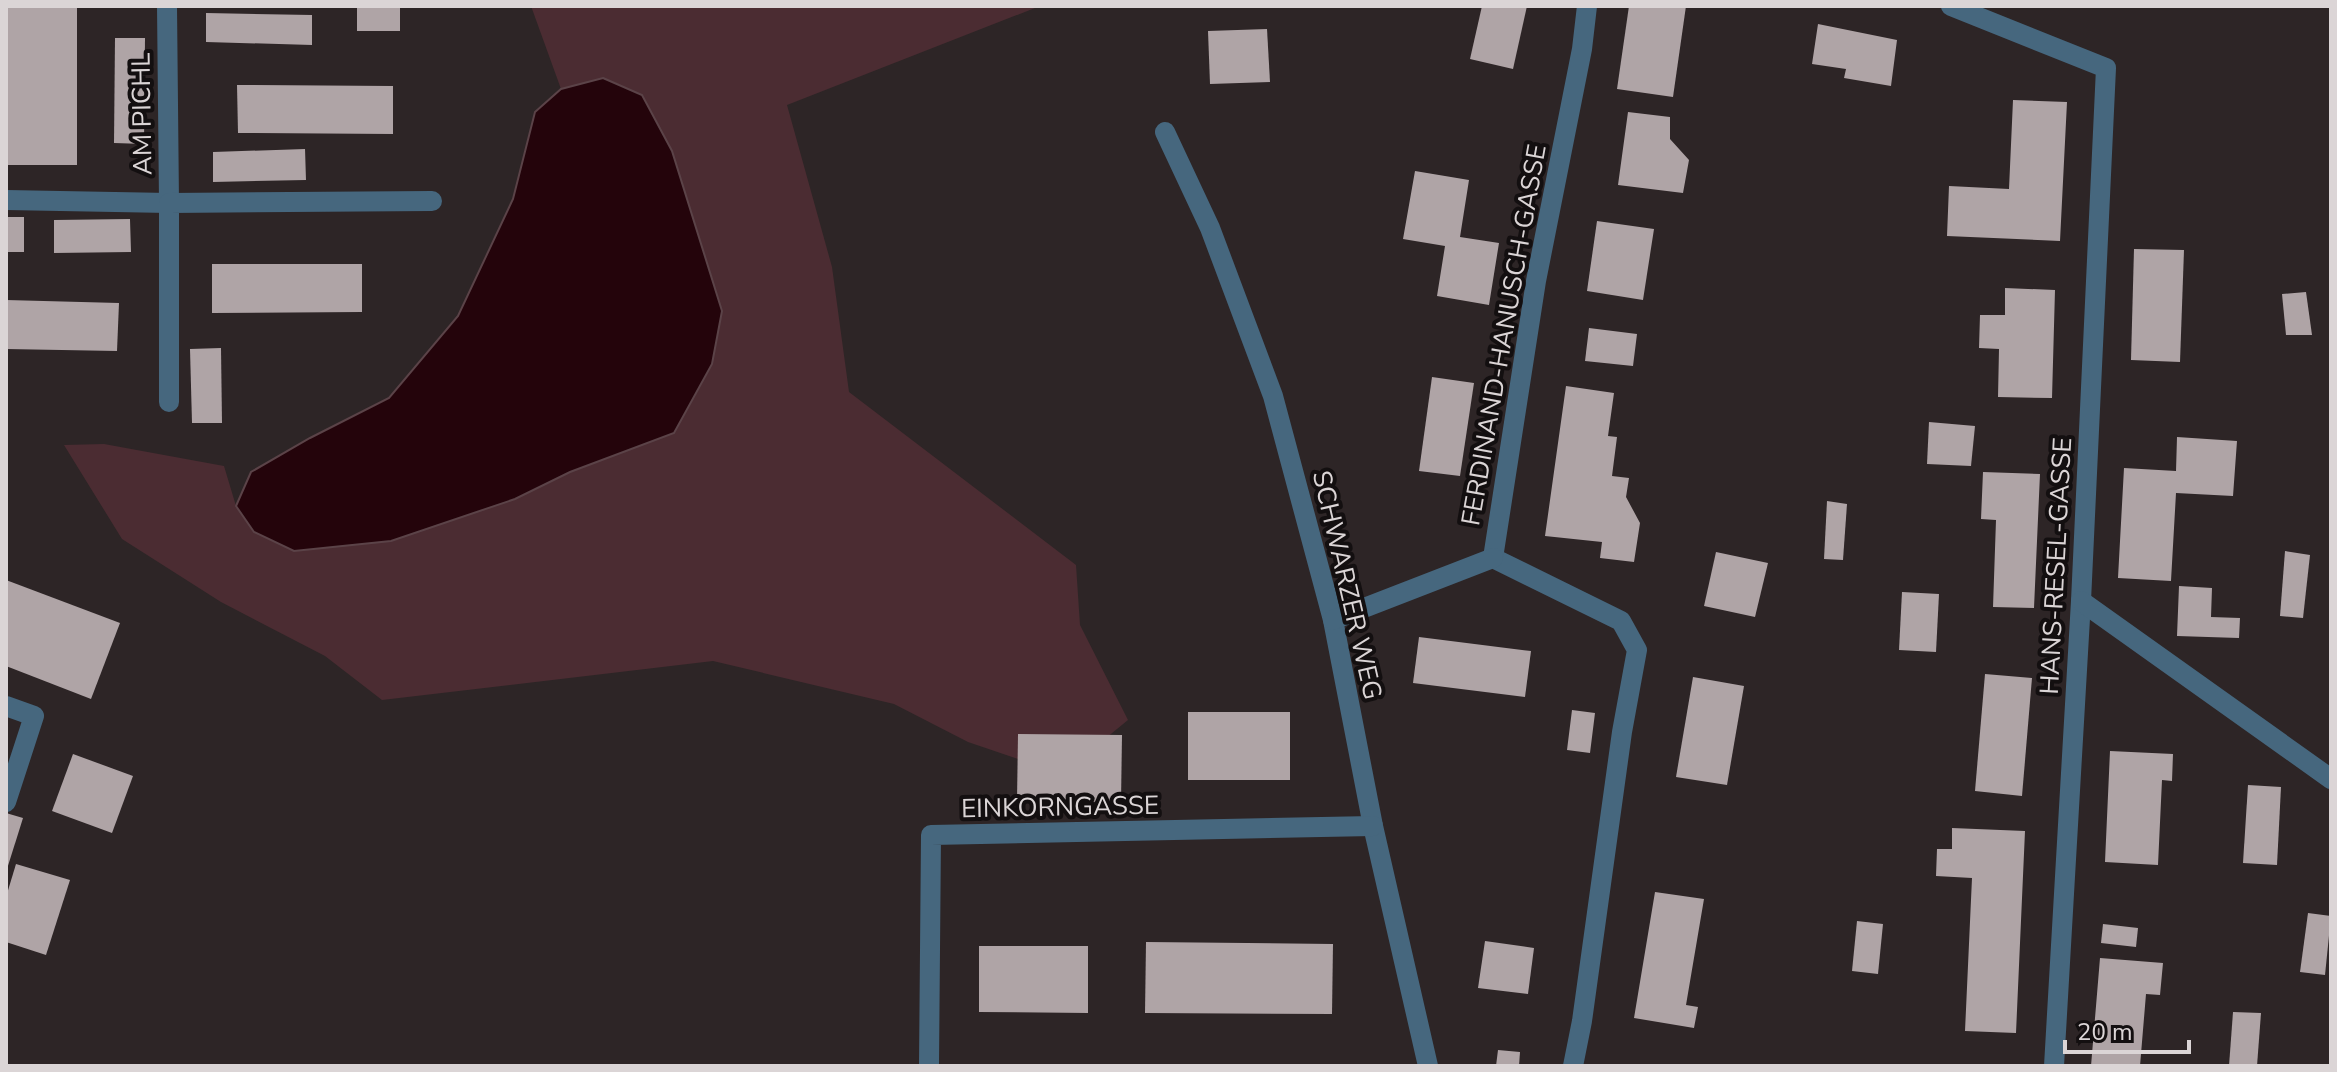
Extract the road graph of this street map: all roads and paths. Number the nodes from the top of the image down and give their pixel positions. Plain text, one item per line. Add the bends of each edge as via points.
1 (167, 6) edge
2 (1587, 6) edge
3 (1951, 6) edge
4 (1165, 132) dead end
5 (6, 200) edge
6 (432, 201) dead end
7 (169, 203) junction
8 (169, 402) dead end
9 (1493, 558) junction
10 (2081, 601) junction
11 (1333, 620) junction
12 (6, 706) edge
13 (2331, 779) edge
14 (6, 802) edge
15 (1373, 826) junction
16 (929, 1066) edge
17 (1428, 1066) edge
18 (1573, 1066) edge
19 (2054, 1066) edge

1 - 7 street, AM PICHL
2 - 9 street, FERDINAND-HANUSCH-GASSE via 1536,281
3 - 10 street, HANS-RESEL-GASSE via 2106,68
4 - 11 street, SCHWARZER WEG via 1210,228 1273,396
5 - 7 street, AM PICHL
6 - 7 street
7 - 8 street
9 - 11 street
9 - 18 street, FERDINAND-HANUSCH-GASSE via 1621,621 1637,650
10 - 13 street
10 - 19 street, HANS-RESEL-GASSE
11 - 15 street, SCHWARZER WEG
12 - 14 street via 34,716
15 - 16 street, EINKORNGASSE via 931,835
15 - 17 street, SCHWARZER WEG

